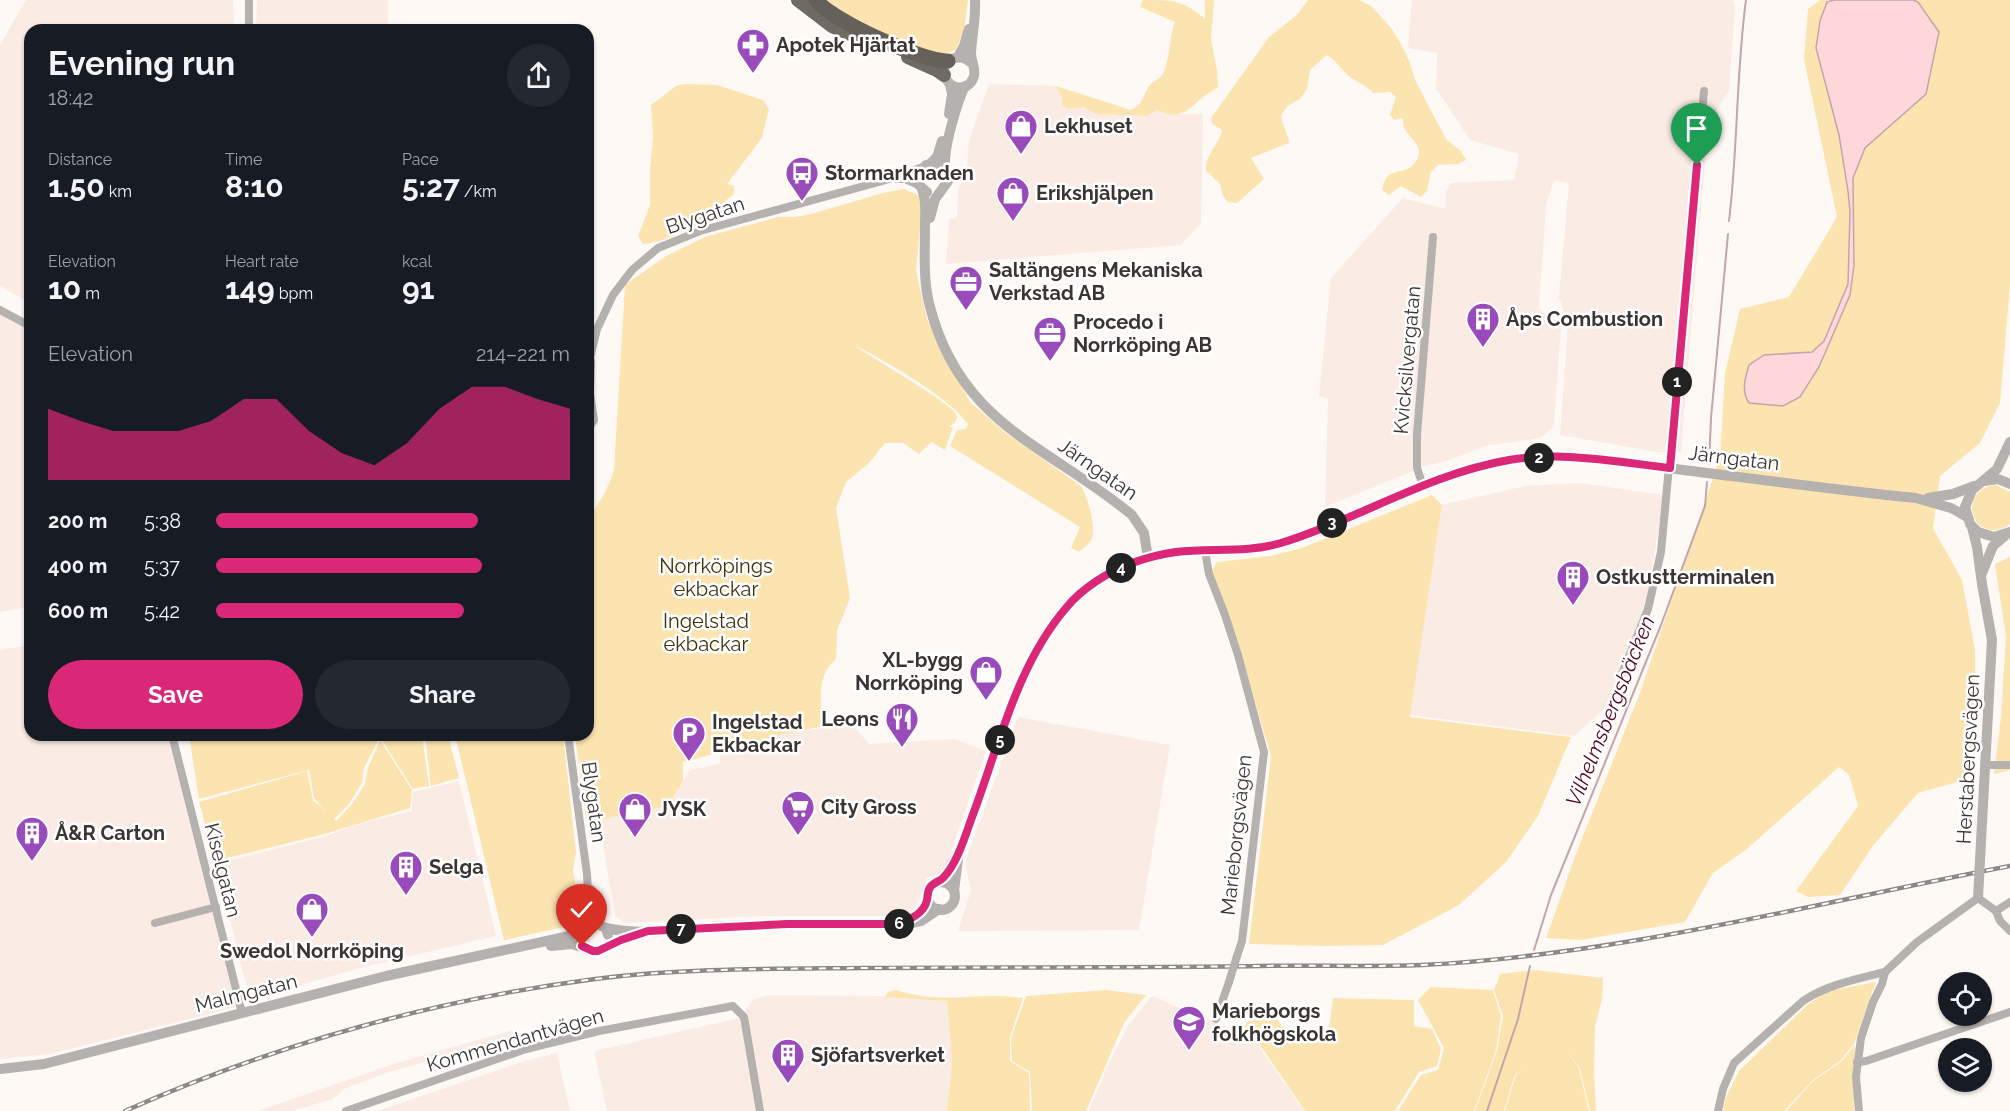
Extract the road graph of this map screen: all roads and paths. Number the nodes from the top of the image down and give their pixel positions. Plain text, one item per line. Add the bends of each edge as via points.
1 (249, 0) edge
2 (798, 0) edge
3 (816, 0) edge
4 (975, 0) edge
5 (249, 24) edge
6 (972, 63) junction
7 (950, 69) junction
8 (965, 86) junction
9 (1704, 90) dead end
10 (926, 166) junction
11 (946, 171) junction
12 (886, 180) junction
13 (921, 187) junction
14 (940, 192) junction
15 (1433, 237) dead end
16 (925, 240) junction
17 (0, 310) edge
18 (24, 323) edge
19 (594, 344) edge
20 (2010, 442) edge
21 (1670, 468) junction
22 (1980, 483) junction
23 (2010, 484) edge
24 (1422, 486) junction
25 (1916, 498) junction
26 (1969, 522) junction
27 (2008, 534) edge
28 (1205, 550) junction
29 (1148, 558) junction
30 (1981, 576) junction
31 (1622, 674) dead end
32 (174, 741) edge
33 (568, 741) edge
34 (1986, 765) junction
35 (2010, 765) edge
36 (961, 847) junction
37 (587, 874) junction
38 (938, 882) junction
39 (954, 891) junction
40 (1978, 898) junction
41 (928, 899) junction
42 (2010, 902) edge
43 (216, 907) junction
44 (939, 909) junction
45 (1996, 912) junction
46 (156, 923) dead end
47 (897, 924) junction
48 (604, 927) junction
49 (584, 929) junction
50 (648, 931) junction
51 (2010, 931) edge
52 (603, 948) junction
53 (588, 949) junction
54 (501, 951) junction
55 (1885, 972) junction
56 (2010, 1012) edge
57 (242, 1013) junction
58 (1216, 1019) dead end
59 (1857, 1062) junction
60 (0, 1069) edge
61 (346, 1111) edge
62 (760, 1111) edge
63 (1718, 1111) edge
64 (1859, 1111) edge

1 - 5 street
2 - 7 highway via 832,26 926,65
3 - 7 highway via 839,20
4 - 6 street
4 - 7 street via 968,34
6 - 7 street via 965,58
6 - 8 street via 974,75
7 - 8 street via 955,87
7 - 10 street via 951,102 944,134 937,157
8 - 11 street via 946,150
9 - 21 street
10 - 11 street via 939,165
10 - 12 street, Blygatan
10 - 13 street via 919,172
11 - 14 street via 948,181
12 - 13 street, Blygatan via 905,179
12 - 19 street, Blygatan via 700,231 658,248 632,270 612,295
13 - 14 street via 931,194
13 - 16 street, Järngatan via 926,205
14 - 16 street, Järngatan
15 - 24 street, Kvicksilvergatan via 1417,435 1417,468
16 - 29 street, Järngatan via 926,280 940,342 971,393 1012,431 1132,515 1144,533
17 - 18 street
20 - 22 street via 1997,469
21 - 24 street, Järngatan via 1583,458 1529,458 1476,468
21 - 25 street, Järngatan
21 - 31 street via 1661,552 1648,609
22 - 23 street via 1998,479
22 - 25 street, Järngatan via 1953,494
22 - 26 street via 1966,501
24 - 28 street, Järngatan via 1281,543
25 - 26 street, Järngatan via 1952,507
26 - 27 street, Järngatan via 1988,536
26 - 30 street, Herstabergsvägen
27 - 30 street via 1993,546
28 - 29 street, Järngatan
28 - 58 street, Marieborgsvägen, bridge via 1264,752 1242,941
29 - 36 street via 1115,570 1082,592 1045,635 1021,685
30 - 34 street, Herstabergsvägen via 1992,640
32 - 43 street, Kiselgatan
33 - 37 street, Blygatan
34 - 35 street
34 - 40 street, Herstabergsvägen, bridge
36 - 38 street
36 - 39 street
37 - 48 street, Blygatan
37 - 49 street, Blygatan via 589,908
38 - 39 street
38 - 41 street via 929,889
39 - 44 street via 952,904
40 - 45 street
40 - 55 street via 1917,942
41 - 44 street
41 - 47 street via 920,912
42 - 45 street
43 - 46 street
43 - 57 street, Kiselgatan
44 - 47 street via 921,921
45 - 51 street
47 - 50 street via 787,924
48 - 49 street via 596,923
48 - 50 street
48 - 52 street via 609,939
49 - 53 street via 581,941
49 - 54 street, Malmgatan
50 - 52 street
52 - 53 street
53 - 54 street, Malmgatan via 572,944
54 - 57 street, Malmgatan
55 - 59 street
55 - 63 street via 1813,994 1803,1001 1734,1063
56 - 59 street
57 - 60 street, Malmgatan via 44,1064
59 - 64 street
61 - 62 street, Kommendantvägen via 526,1049 599,1030 733,1006 744,1017

